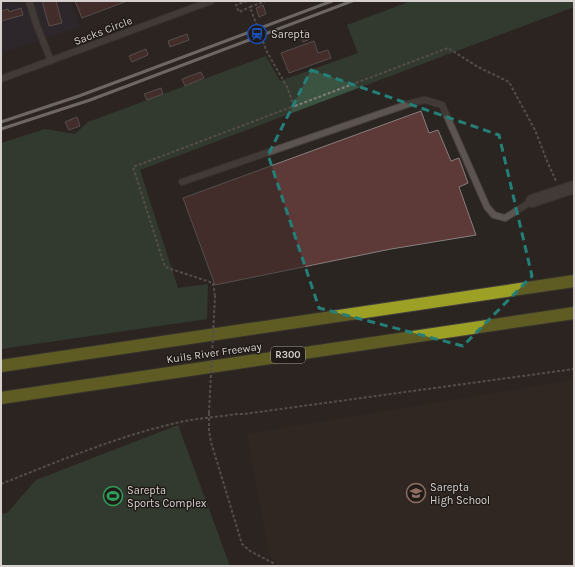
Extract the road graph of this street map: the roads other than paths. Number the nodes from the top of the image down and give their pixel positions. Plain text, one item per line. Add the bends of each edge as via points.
1 (29, 1) edge
2 (211, 1) edge
3 (51, 61) junction
4 (1, 79) edge
5 (182, 182) dead end
6 (574, 187) edge
7 (532, 201) joint
8 (574, 281) edge
9 (574, 313) edge
10 (1, 366) edge
11 (1, 398) edge

1 - 3 lane
2 - 3 lane, Sacks Circle
3 - 4 lane, Sacks Circle
5 - 7 lane via 425,100 442,105 487,207 494,215 505,218
6 - 7 street
8 - 10 highway, Kuils River Freeway
9 - 11 highway, Kuils River Freeway / R300

